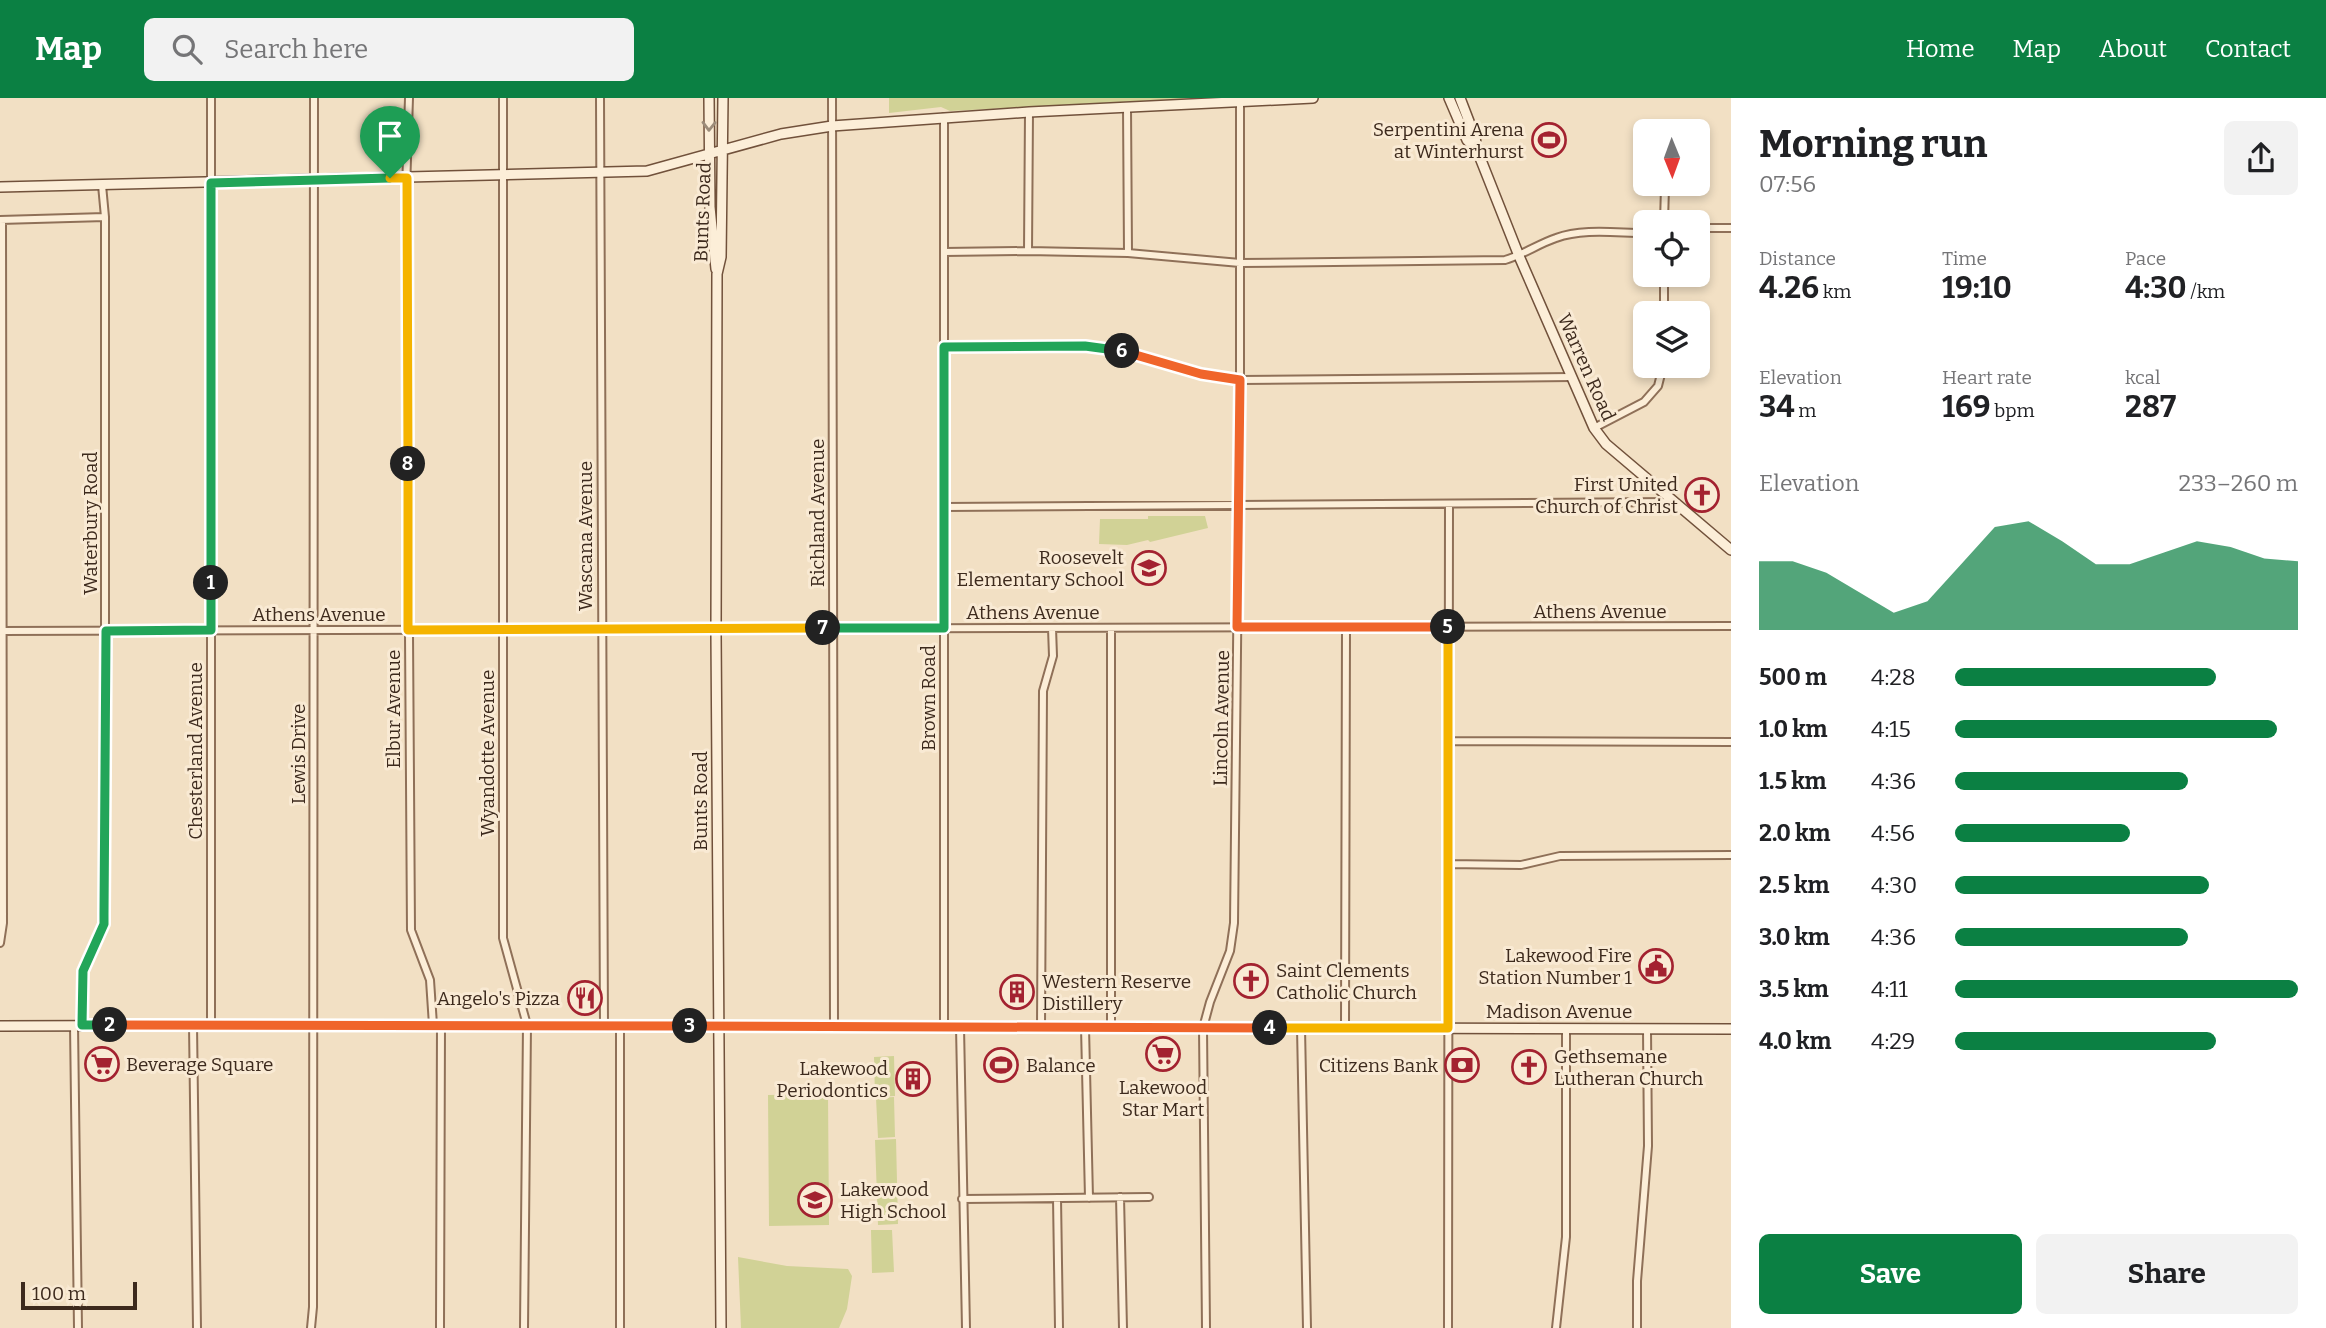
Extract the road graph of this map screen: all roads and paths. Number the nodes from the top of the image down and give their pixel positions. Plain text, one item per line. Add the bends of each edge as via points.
1 (211, 98) edge
2 (314, 98) edge
3 (409, 98) edge
4 (503, 98) edge
5 (600, 98) edge
6 (709, 98) edge
7 (723, 98) edge
8 (832, 98) edge
9 (1313, 98) edge
10 (1449, 98) edge
11 (1460, 98) edge
12 (1240, 103) junction
13 (1127, 107) junction
14 (1029, 112) junction
15 (944, 117) junction
16 (832, 126) junction
17 (722, 150) junction
18 (1477, 150) junction
19 (708, 154) junction
20 (601, 172) junction
21 (502, 174) junction
22 (407, 178) junction
23 (313, 181) junction
24 (211, 183) junction
25 (102, 185) junction
26 (0, 187) edge
27 (105, 217) junction
28 (1, 220) edge
29 (1710, 228) edge
30 (1731, 228) edge
31 (1633, 233) edge
32 (1028, 251) junction
33 (944, 252) junction
34 (1128, 253) junction
35 (1518, 256) junction
36 (1240, 263) junction
37 (717, 275) junction
38 (944, 347) junction
39 (1572, 377) junction
40 (1660, 378) edge
41 (1240, 380) junction
42 (1594, 428) junction
43 (1675, 502) junction
44 (1448, 504) junction
45 (1238, 505) junction
46 (944, 507) junction
47 (1731, 550) edge
48 (1731, 626) edge
49 (1237, 627) junction
50 (1346, 627) junction
51 (1448, 627) junction
52 (834, 628) junction
53 (944, 628) junction
54 (1052, 628) junction
55 (1111, 628) junction
56 (502, 629) junction
57 (601, 629) junction
58 (716, 629) junction
59 (211, 630) junction
60 (313, 630) junction
61 (408, 630) junction
62 (1, 631) edge
63 (106, 631) junction
64 (1448, 741) junction
65 (1731, 742) edge
66 (1731, 855) edge
67 (1448, 864) junction
68 (0, 943) edge
69 (314, 1024) junction
70 (78, 1025) junction
71 (193, 1025) junction
72 (211, 1025) junction
73 (437, 1025) junction
74 (527, 1025) junction
75 (0, 1026) edge
76 (604, 1026) junction
77 (620, 1026) junction
78 (719, 1026) junction
79 (834, 1026) junction
80 (944, 1027) junction
81 (960, 1027) junction
82 (1041, 1027) junction
83 (1085, 1027) junction
84 (1111, 1027) junction
85 (1203, 1028) junction
86 (1301, 1028) junction
87 (1345, 1028) junction
88 (1448, 1028) junction
89 (1566, 1029) junction
90 (1647, 1029) junction
91 (1731, 1029) edge
92 (1149, 1196) dead end
93 (1120, 1197) junction
94 (1057, 1198) junction
95 (1089, 1198) junction
96 (962, 1199) junction
97 (78, 1328) edge
98 (197, 1328) edge
99 (311, 1328) edge
100 (440, 1328) edge
101 (524, 1328) edge
102 (620, 1328) edge
103 (721, 1328) edge
104 (966, 1328) edge
105 (1059, 1328) edge
106 (1123, 1328) edge
107 (1206, 1328) edge
108 (1307, 1328) edge
109 (1448, 1328) edge
110 (1556, 1328) edge
111 (1637, 1328) edge

1 - 24 street, Chesterland Avenue
2 - 23 street, Lewis Drive
3 - 22 street, Elbur Avenue
4 - 21 street, Wyandotte Avenue
5 - 20 street, Wascana Avenue
6 -> 19 main road, Bunts Road
7 - 17 main road, Bunts Road
8 - 16 street, Richland Avenue
9 - 12 main road
10 - 18 main road, Warren Road via 1467,140
11 - 18 main road, Warren Road
12 - 13 main road
12 - 36 street, Lincoln Avenue
13 - 14 main road
13 - 34 street
14 - 15 main road
14 - 32 street
15 - 16 main road
15 - 33 street, Brown Road
16 - 17 main road
16 - 52 street, Richland Avenue
17 - 19 main road
17 - 37 main road, Bunts Road
18 - 35 main road, Warren Road
19 - 20 main road via 647,171
19 - 37 main road, Bunts Road
20 - 21 main road
20 - 57 street, Wascana Avenue
21 - 22 main road
21 - 56 street, Wyandotte Avenue
22 - 23 main road
22 - 61 street, Elbur Avenue
23 - 24 main road
23 - 60 street, Lewis Drive
24 - 25 main road
24 - 59 street, Chesterland Avenue
25 - 26 main road
25 - 27 street, Waterbury Road
27 - 28 street
27 - 63 street, Waterbury Road
28 - 62 street
29 - 30 street
31 - 35 street via 1556,237
32 - 33 street
32 - 34 street
33 - 38 street, Brown Road
34 - 36 street
35 - 36 street via 1505,260
35 - 39 main road, Warren Road
36 - 41 street, Lincoln Avenue
37 - 58 main road, Bunts Road
38 - 41 street via 1096,348
38 - 46 street, Brown Road
39 - 41 street
39 - 42 main road, Warren Road
40 - 42 street via 1644,402
41 - 45 street, Lincoln Avenue
42 - 43 main road, Warren Road
43 - 44 street
43 - 47 main road, Warren Road
44 - 45 street
44 - 51 street
45 - 46 street
45 - 49 street, Lincoln Avenue
46 - 53 street, Brown Road
48 - 51 street, Athens Avenue
49 - 50 street, Athens Avenue
49 - 55 street, Athens Avenue
49 - 85 street, Lincoln Avenue via 1234,923 1227,960
50 - 51 street, Athens Avenue
50 - 87 street
51 - 64 street
52 - 53 street, Athens Avenue
52 - 58 street, Athens Avenue
52 - 79 street, Richland Avenue
53 - 54 street, Athens Avenue
53 - 80 street, Brown Road
54 - 55 street, Athens Avenue
54 - 82 street via 1053,656 1043,691
55 - 84 street
56 - 57 street, Athens Avenue
56 - 61 street, Athens Avenue
56 - 74 street, Wyandotte Avenue via 503,938
57 - 58 street, Athens Avenue
57 - 76 street, Wascana Avenue
58 - 78 main road, Bunts Road
59 - 60 street, Athens Avenue
59 - 63 street, Athens Avenue
59 - 72 street, Chesterland Avenue
60 - 61 street, Athens Avenue
60 - 69 street, Lewis Drive
61 - 73 street, Elbur Avenue via 411,930 430,981
62 - 63 street, Athens Avenue
62 - 68 street
63 - 70 street, Waterbury Road via 104,924 83,971
64 - 65 street
64 - 67 street
66 - 67 street via 1560,856 1521,865
67 - 88 street
69 - 72 main road, Madison Avenue
69 - 73 main road, Madison Avenue
69 - 99 street, Lewis Drive
70 - 71 main road, Madison Avenue
70 - 75 main road, Madison Avenue
70 - 97 street, Waterbury Road
71 - 72 main road, Madison Avenue
71 - 98 street
73 - 74 main road, Madison Avenue
73 - 100 street, Elbur Avenue
74 - 76 main road, Madison Avenue
74 - 101 street, Wyandotte Avenue
76 - 77 main road, Madison Avenue
77 - 78 main road, Madison Avenue
77 - 102 street
78 - 79 main road, Madison Avenue
78 - 103 main road, Bunts Road
79 - 80 main road, Madison Avenue
80 - 81 main road, Madison Avenue
81 - 82 main road, Madison Avenue
81 - 96 street
82 - 83 main road, Madison Avenue
83 - 84 main road, Madison Avenue
83 - 95 street
84 - 85 main road, Madison Avenue
85 - 86 main road, Madison Avenue
85 - 107 street, Lincoln Avenue
86 - 87 main road, Madison Avenue
86 - 108 street
87 - 88 main road, Madison Avenue
88 - 89 main road, Madison Avenue
88 - 109 street
89 - 90 main road, Madison Avenue
89 - 110 street via 1566,1237
90 - 91 main road, Madison Avenue
90 - 111 street via 1647,1170
92 - 93 street
93 - 95 street
93 - 106 street
94 - 95 street
94 - 96 street
94 - 105 street
96 - 104 street

